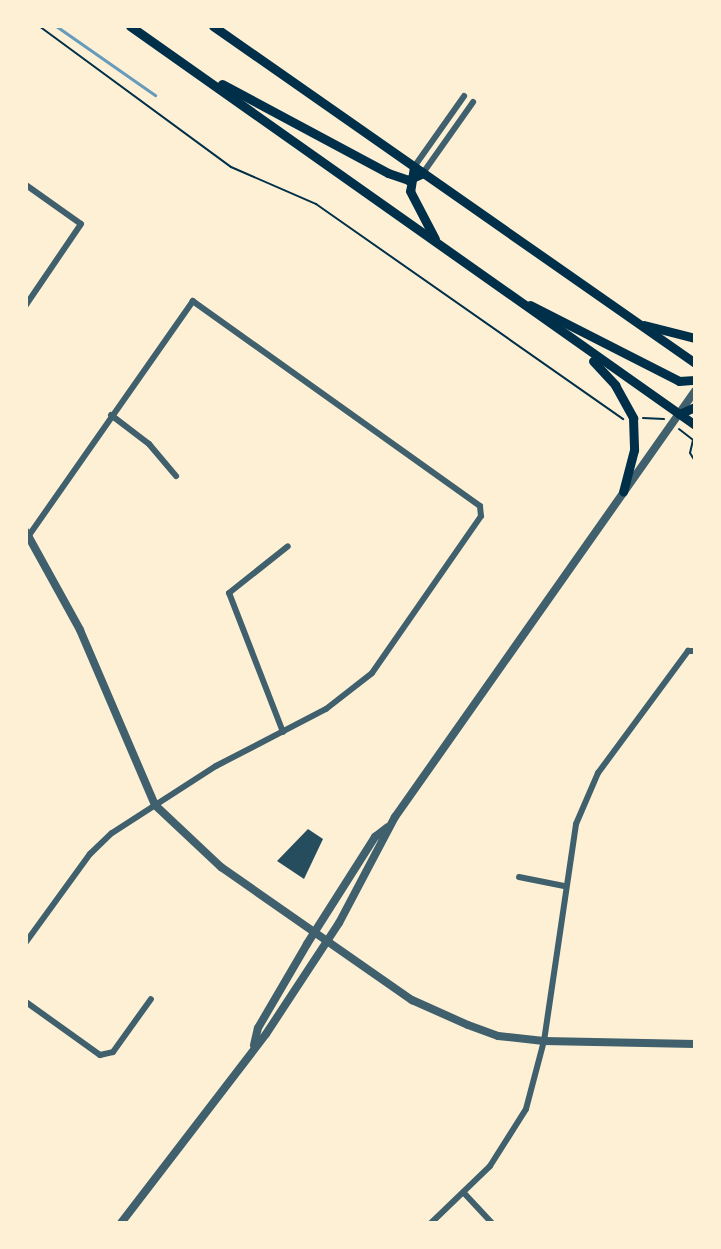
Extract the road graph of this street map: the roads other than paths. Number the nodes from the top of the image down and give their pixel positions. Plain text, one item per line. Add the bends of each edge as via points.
1 (130, 26) edge
2 (213, 26) edge
3 (184, 63) junction
4 (464, 96) dead end
5 (473, 102) dead end
6 (419, 170) junction
7 (408, 180) junction
8 (26, 185) edge
9 (471, 270) junction
10 (513, 297) junction
11 (26, 305) edge
12 (634, 322) junction
13 (566, 337) junction
14 (695, 338) edge
15 (695, 363) edge
16 (695, 380) edge
17 (695, 391) edge
18 (695, 407) edge
19 (679, 414) junction
20 (111, 415) junction
21 (695, 425) edge
22 (176, 476) dead end
23 (623, 492) junction
24 (27, 536) edge
25 (288, 546) dead end
26 (695, 651) edge
27 (283, 732) junction
28 (155, 805) junction
29 (390, 826) junction
30 (519, 877) dead end
31 (564, 886) junction
32 (314, 932) junction
33 (328, 941) junction
34 (26, 942) edge
35 (151, 999) dead end
36 (26, 1002) edge
37 (544, 1041) junction
38 (695, 1044) edge
39 (254, 1046) junction
40 (464, 1193) junction
41 (121, 1223) edge
42 (431, 1223) edge
43 (492, 1223) edge

1 - 3 main road
2 - 6 main road
3 - 7 main road
3 - 9 main road
4 - 6 street
5 - 6 street
6 - 7 main road
6 - 12 main road
7 - 9 main road via 423,224
8 - 11 street via 81,224
9 - 10 main road
10 - 13 main road
10 - 16 main road via 679,381
12 - 14 main road
12 - 15 main road
13 - 19 main road
13 - 23 main road via 609,376 633,418 634,450
17 - 19 street
18 - 19 main road
19 - 21 main road
19 - 23 street
20 - 22 street via 149,444
20 - 24 street
20 - 27 street via 193,301 480,506 481,516 372,673 326,709
23 - 29 street
24 - 28 street via 80,630
25 - 27 street via 229,593
26 - 31 street via 688,651 598,773 576,824
27 - 28 street
28 - 32 street via 221,867
28 - 34 street via 90,854
29 - 32 street via 375,837
29 - 33 street
30 - 31 street
31 - 37 street
32 - 33 street
32 - 39 street via 258,1028
33 - 37 street via 412,1000 446,1016 498,1036
33 - 39 street
35 - 36 street via 113,1052 100,1055
37 - 38 street
37 - 40 street via 526,1109 510,1140
39 - 41 street
40 - 42 street
40 - 43 street

